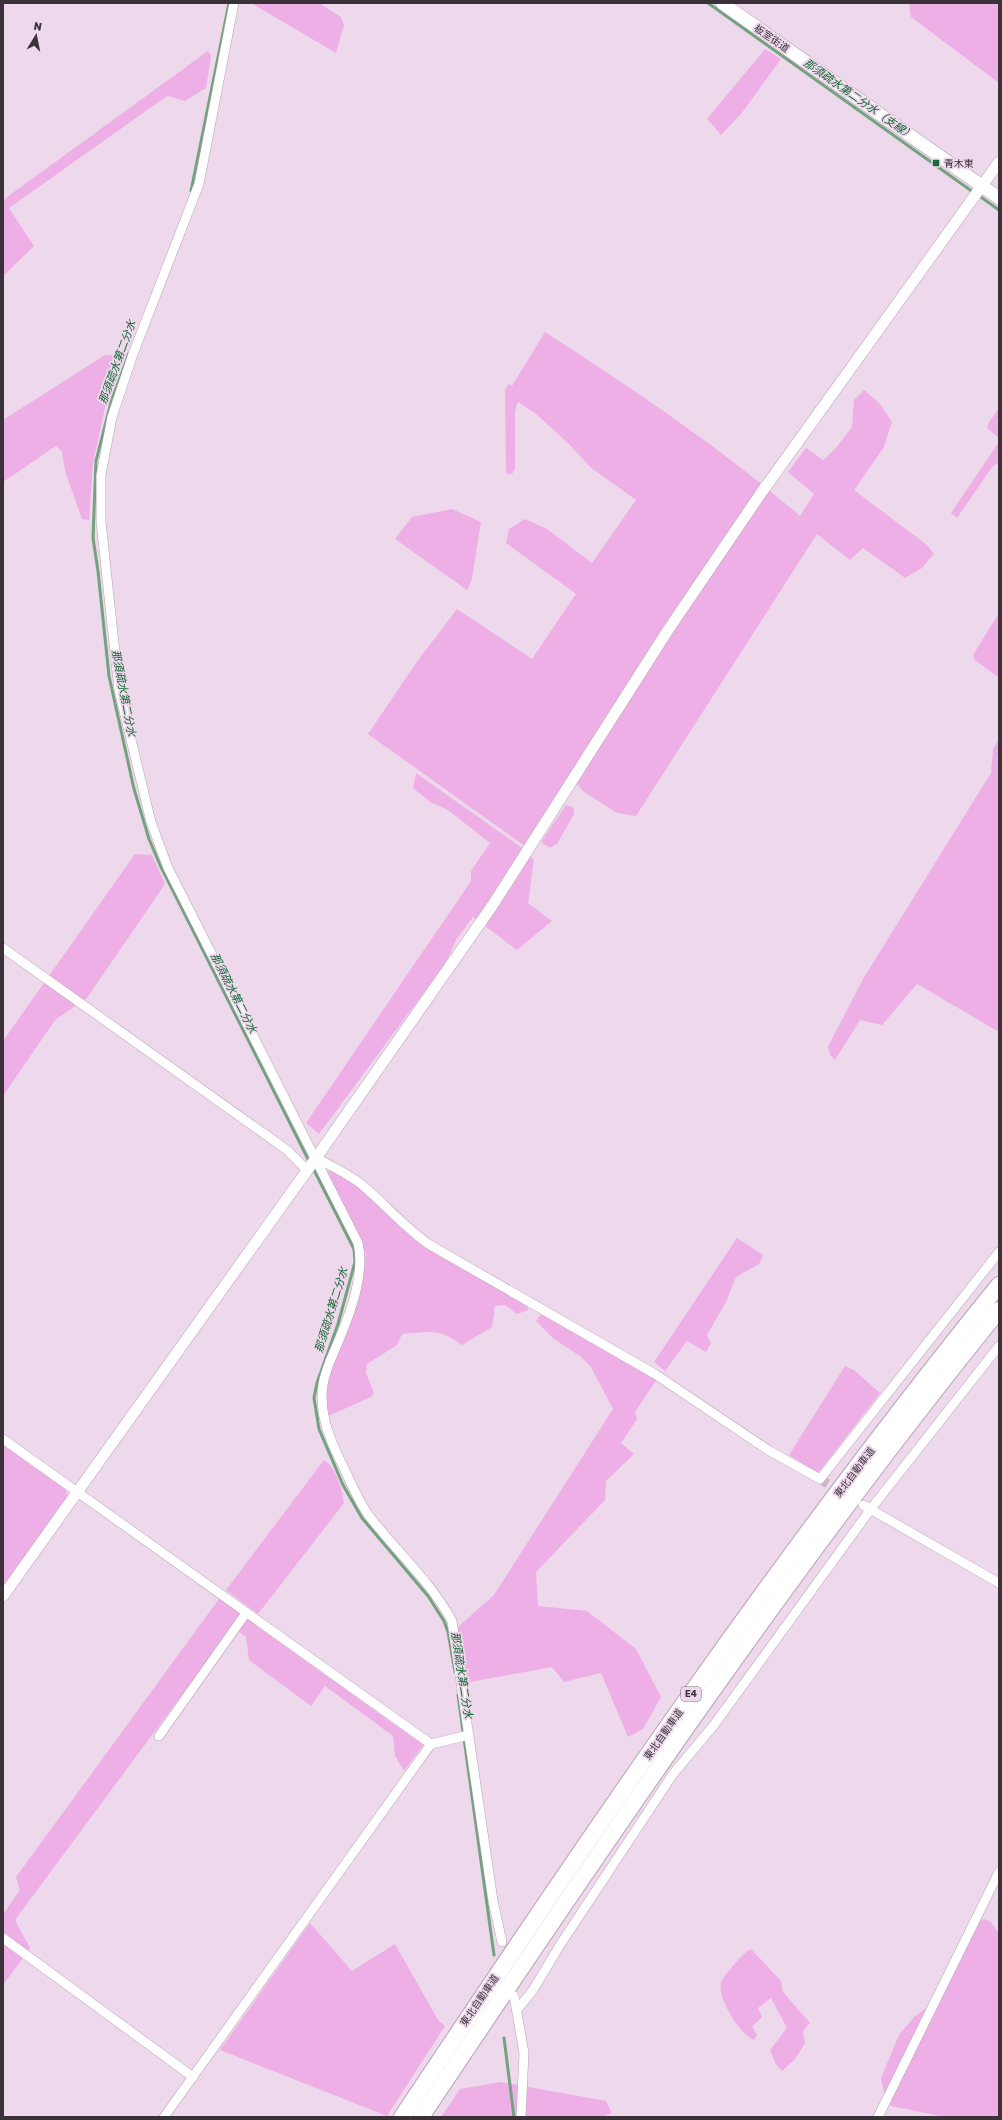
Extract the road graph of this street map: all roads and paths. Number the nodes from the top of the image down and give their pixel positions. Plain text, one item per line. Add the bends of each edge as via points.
1 (234, 3) edge
2 (722, 3) edge
3 (999, 162) edge
4 (982, 186) junction
5 (999, 198) edge
6 (3, 948) edge
7 (316, 1158) junction
8 (307, 1170) junction
9 (999, 1252) edge
10 (999, 1285) edge
11 (999, 1310) edge
12 (999, 1346) edge
13 (3, 1439) edge
14 (76, 1492) junction
15 (866, 1508) junction
16 (999, 1583) edge
17 (3, 1596) edge
18 (246, 1613) junction
19 (469, 1735) junction
20 (159, 1736) dead end
21 (430, 1744) junction
22 (999, 1872) edge
23 (3, 1938) edge
24 (502, 1942) dead end
25 (514, 1996) dead end
26 (517, 2010) junction
27 (193, 2077) junction
28 (164, 2117) edge
29 (402, 2117) edge
30 (421, 2117) edge
31 (521, 2117) edge
32 (878, 2117) edge

1 - 7 street via 199,184 133,354 112,417 101,474 101,522 118,690 151,822 168,868
2 - 4 main road, 板室街道
3 - 4 street
4 - 5 main road, 板室街道
4 - 7 street via 746,515 668,630 507,883
6 - 8 street via 287,1150
7 - 8 street
7 - 9 street via 342,1171 360,1184 410,1231 430,1245 655,1374 768,1450 820,1479
7 - 19 street via 358,1243 361,1255 355,1294 323,1385 322,1410 325,1422 369,1516 439,1600 452,1621
8 - 14 street
10 - 29 highway, 東北自動車道 / E4 via 910,1396 710,1666
11 - 30 highway, 東北自動車道 / E4 via 919,1411 724,1675 575,1888
12 - 15 street
13 - 14 street
14 - 17 street
14 - 18 street
15 - 16 street
15 - 26 street via 714,1725 673,1774 533,1990
18 - 20 street
18 - 21 street
19 - 21 street
19 - 24 street via 493,1901
21 - 27 street
22 - 32 street
23 - 27 street
25 - 26 street
26 - 31 street via 524,2053
27 - 28 street

